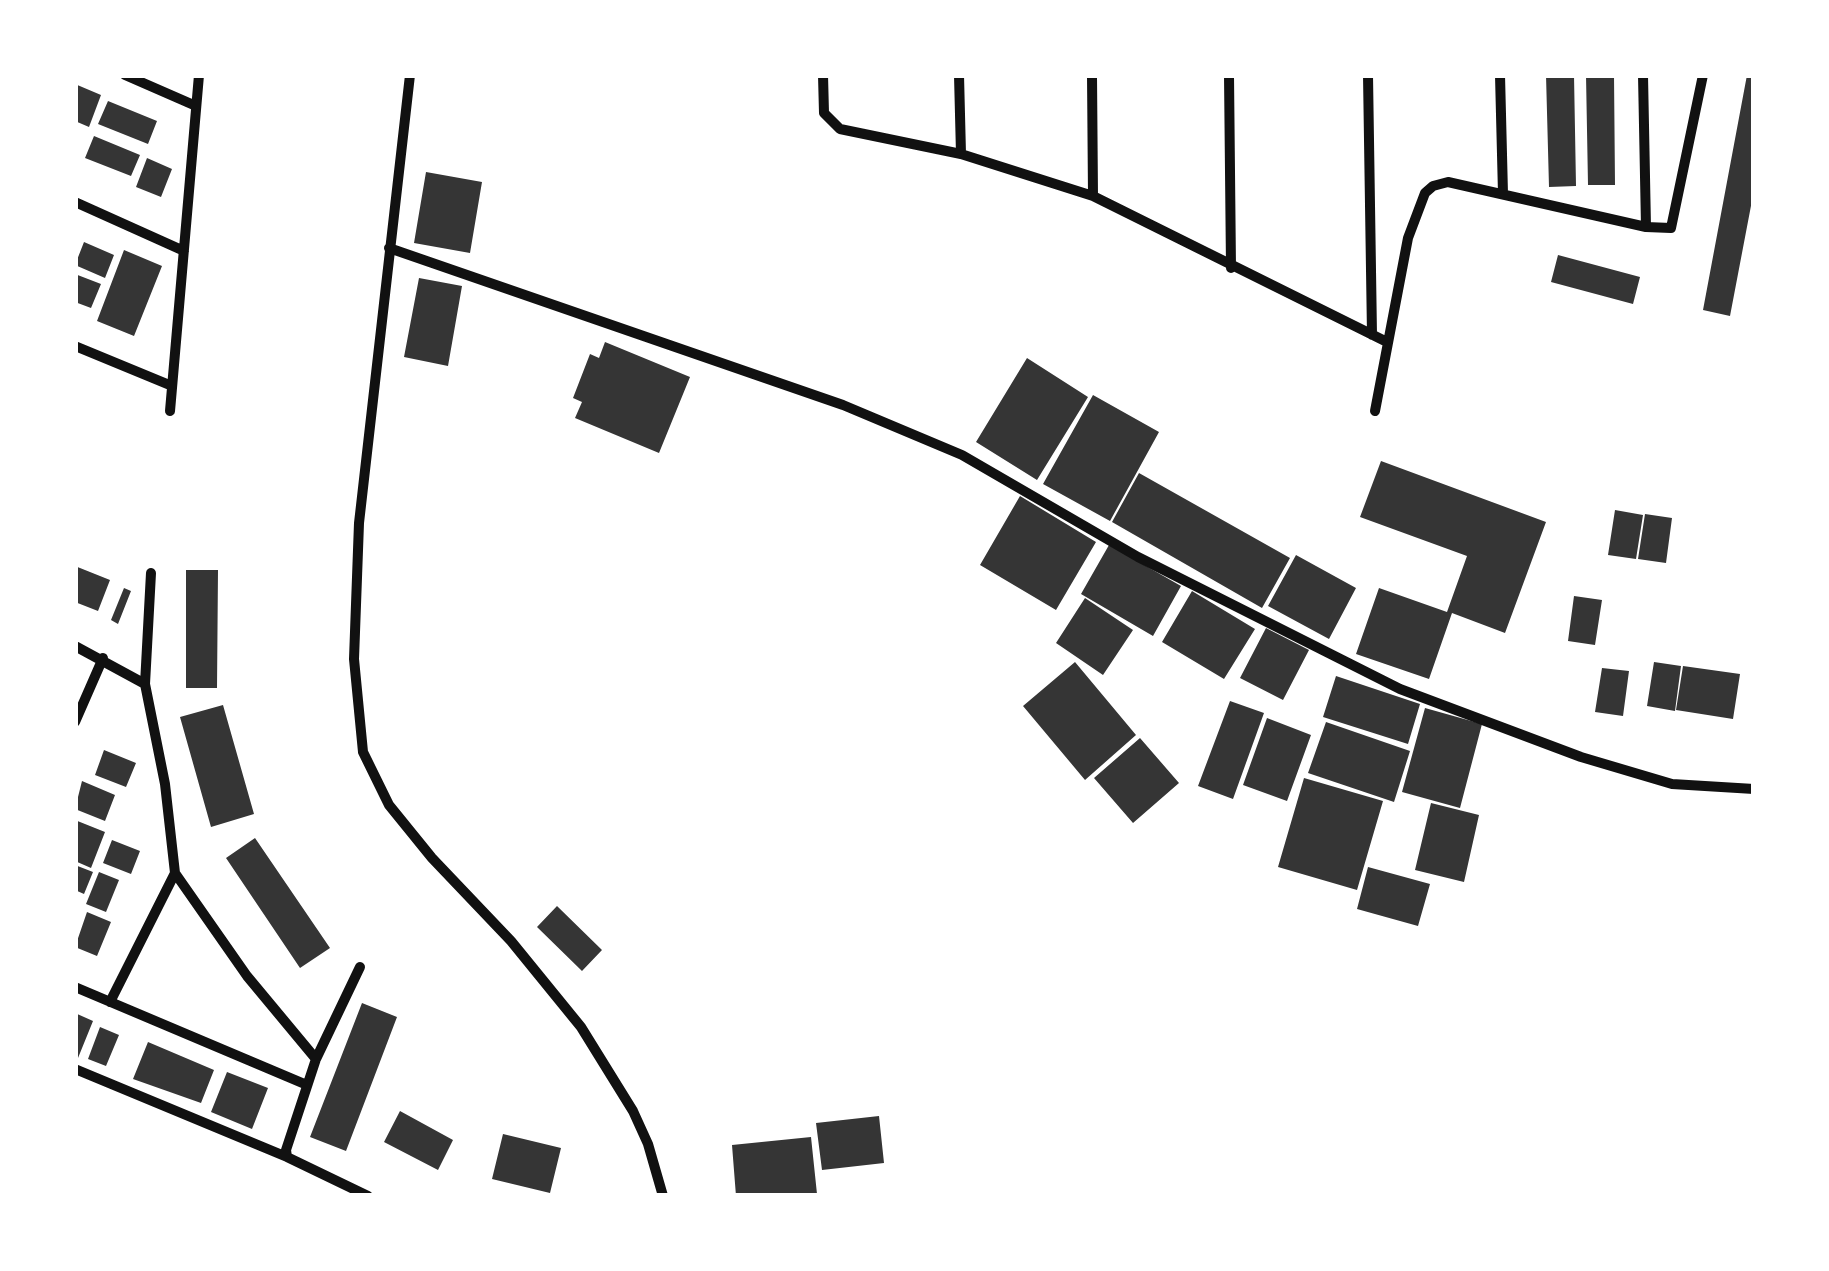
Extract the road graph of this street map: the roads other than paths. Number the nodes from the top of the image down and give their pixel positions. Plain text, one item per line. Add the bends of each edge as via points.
1 (124, 75) edge
2 (199, 75) edge
3 (410, 75) edge
4 (823, 75) edge
5 (959, 75) edge
6 (1092, 75) edge
7 (1229, 75) edge
8 (1368, 75) edge
9 (1500, 75) edge
10 (1642, 75) edge
11 (1703, 75) edge
12 (196, 106) junction
13 (961, 154) junction
14 (1503, 194) junction
15 (1093, 196) junction
16 (75, 202) edge
17 (1646, 227) junction
18 (389, 248) junction
19 (184, 251) junction
20 (1231, 268) junction
21 (1372, 335) junction
22 (1387, 342) junction
23 (75, 346) edge
24 (172, 386) junction
25 (170, 411) dead end
26 (1375, 411) dead end
27 (151, 574) dead end
28 (75, 646) edge
29 (103, 658) junction
30 (145, 684) junction
31 (75, 722) edge
32 (1754, 789) edge
33 (176, 874) junction
34 (360, 967) dead end
35 (75, 987) edge
36 (110, 1002) junction
37 (316, 1059) junction
38 (75, 1069) edge
39 (308, 1085) junction
40 (287, 1157) junction
41 (368, 1196) edge
42 (663, 1196) edge

1 - 12 street
2 - 12 street
3 - 18 street
4 - 13 street via 824,113 833,126
5 - 13 street
6 - 15 street
7 - 20 street
8 - 21 street
9 - 14 street
10 - 17 street
11 - 17 street via 1675,225
12 - 19 street
13 - 15 street
14 - 17 street
14 - 22 street via 1448,182 1425,193 1408,238
15 - 20 street
16 - 19 street
18 - 32 street via 843,405 962,455 1138,557 1400,689 1672,784
18 - 42 street via 354,603 363,752 388,805 590,1041 648,1144
19 - 24 street
20 - 21 street
21 - 22 street
22 - 26 street
23 - 24 street
24 - 25 street
27 - 30 street
28 - 29 street
29 - 30 street
29 - 31 street
30 - 33 street
33 - 36 street
33 - 37 street
34 - 37 street
35 - 36 street
36 - 39 street
37 - 39 street
38 - 40 street
39 - 40 street
40 - 41 street

